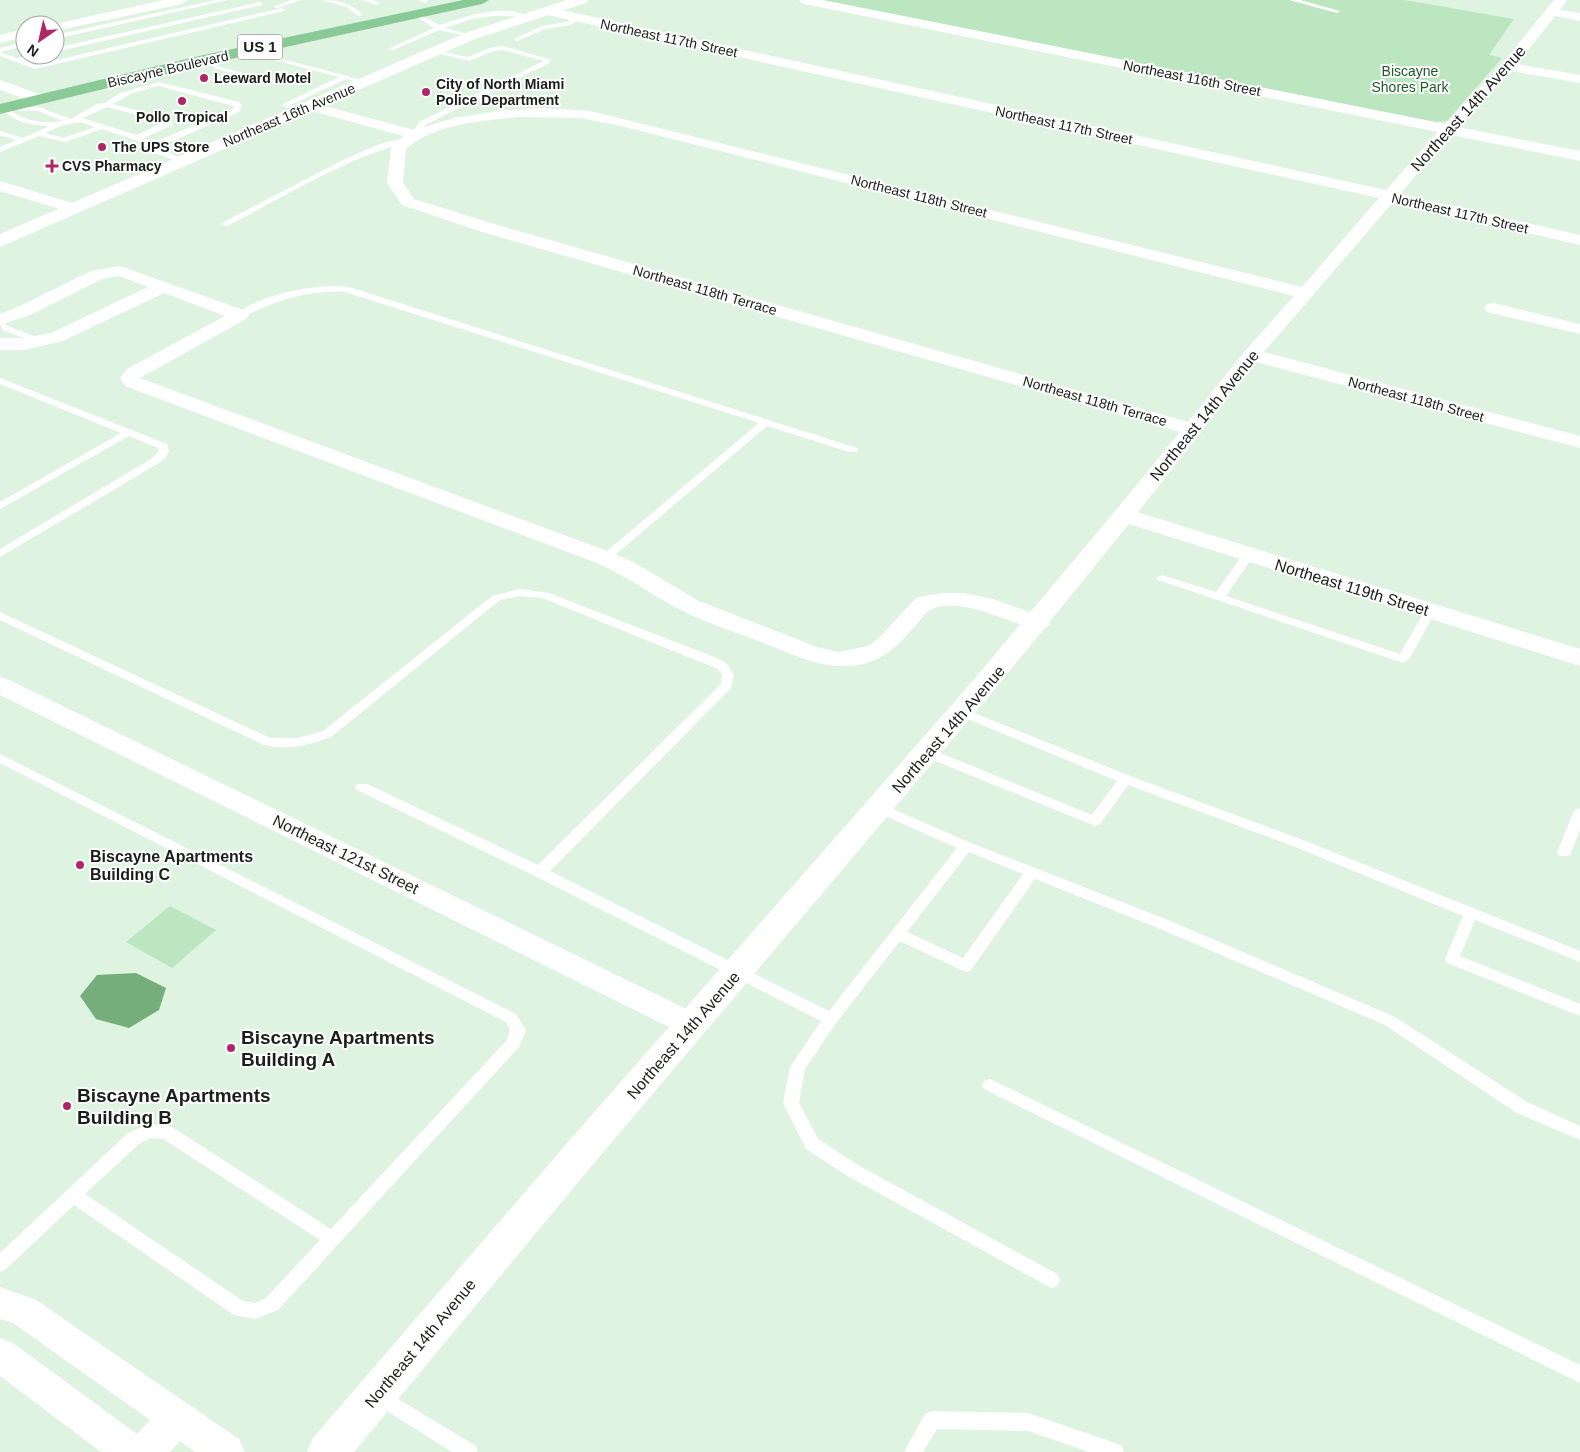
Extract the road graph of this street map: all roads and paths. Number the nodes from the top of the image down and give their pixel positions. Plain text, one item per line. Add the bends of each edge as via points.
1 (182, 0) edge
2 (225, 0) edge
3 (245, 0) edge
4 (297, 0) edge
5 (324, 0) edge
6 (365, 0) edge
7 (482, 0) edge
8 (581, 0) edge
9 (804, 0) edge
10 (1292, 0) edge
11 (377, 3) dead end
12 (260, 4) junction
13 (424, 4) edge
14 (1556, 6) edge
15 (279, 9) junction
16 (548, 11) junction
17 (1337, 11) dead end
18 (360, 15) junction
19 (1580, 16) edge
20 (580, 18) junction
21 (83, 20) junction
22 (65, 24) edge
23 (531, 24) junction
24 (94, 28) junction
25 (439, 28) junction
26 (15, 35) edge
27 (65, 35) edge
28 (470, 36) junction
29 (108, 38) junction
30 (0, 39) edge
31 (517, 39) dead end
32 (15, 46) edge
33 (65, 48) edge
34 (124, 48) junction
35 (391, 49) dead end
36 (0, 50) edge
37 (250, 50) junction
38 (435, 51) junction
39 (0, 54) edge
40 (206, 59) junction
41 (15, 60) edge
42 (65, 61) edge
43 (29, 65) edge
44 (44, 65) edge
45 (1508, 66) junction
46 (345, 77) junction
47 (1580, 79) edge
48 (366, 82) junction
49 (277, 83) dead end
50 (0, 85) edge
51 (22, 91) junction
52 (40, 99) junction
53 (2, 105) edge
54 (107, 105) junction
55 (306, 108) junction
56 (75, 121) junction
57 (59, 124) junction
58 (101, 127) junction
59 (1448, 129) junction
60 (0, 133) edge
61 (38, 134) junction
62 (412, 137) junction
63 (137, 138) junction
64 (23, 140) junction
65 (149, 145) junction
66 (0, 150) edge
67 (1580, 156) edge
68 (182, 161) junction
69 (0, 186) edge
70 (1389, 197) junction
71 (73, 208) junction
72 (224, 224) dead end
73 (1580, 240) edge
74 (0, 241) edge
75 (162, 287) junction
76 (1305, 293) junction
77 (1493, 308) dead end
78 (240, 315) junction
79 (0, 322) edge
80 (1580, 329) edge
81 (41, 341) junction
82 (0, 344) edge
83 (1252, 355) junction
84 (0, 381) edge
85 (765, 423) junction
86 (1193, 430) junction
87 (129, 432) junction
88 (1580, 442) edge
89 (853, 450) dead end
90 (0, 506) edge
91 (1124, 515) junction
92 (0, 554) edge
93 (1248, 555) junction
94 (605, 558) junction
95 (1162, 578) dead end
96 (1219, 597) junction
97 (1430, 611) junction
98 (0, 616) edge
99 (1038, 623) junction
100 (1580, 658) edge
101 (0, 684) edge
102 (962, 712) junction
103 (928, 753) junction
104 (0, 758) edge
105 (1125, 779) junction
106 (362, 787) dead end
107 (879, 808) junction
108 (1580, 813) edge
109 (966, 846) junction
110 (1564, 853) dead end
111 (540, 872) junction
112 (1032, 872) junction
113 (1471, 914) junction
114 (898, 934) junction
115 (1580, 957) edge
116 (738, 970) junction
117 (1580, 1010) edge
118 (831, 1019) junction
119 (692, 1025) junction
120 (990, 1085) dead end
121 (1580, 1133) edge
122 (73, 1195) junction
123 (332, 1239) junction
124 (0, 1264) edge
125 (1051, 1280) dead end
126 (0, 1303) edge
127 (0, 1354) edge
128 (1580, 1374) edge
129 (376, 1395) junction
130 (177, 1418) junction
131 (131, 1452) edge
132 (146, 1452) edge
133 (226, 1452) edge
134 (328, 1452) edge
135 (469, 1452) edge
136 (913, 1452) edge
137 (1115, 1452) edge

1 - 21 street
2 - 24 lane
3 - 12 lane
4 - 15 lane
5 - 18 lane via 349,6
6 - 11 lane
7 - 13 main road, Biscayne Boulevard / US 1
8 - 16 street, Northeast 16th Avenue
9 - 59 street, Northeast 116th Street
10 - 17 lane
12 - 15 lane
12 - 29 lane
13 - 18 main road, Biscayne Boulevard / US 1
13 - 25 lane
13 - 37 main road, Biscayne Boulevard / US 1
14 - 19 street
14 - 45 street, Northeast 14th Avenue
15 - 34 lane
16 - 20 street, Northeast 117th Street
16 - 23 street, Northeast 16th Avenue
18 - 51 main road, Biscayne Boulevard / US 1
20 - 23 lane via 568,24 544,27
20 - 70 street, Northeast 117th Street
21 - 22 street
21 - 24 lane
23 - 25 lane via 515,12 497,12
23 - 28 street, Northeast 16th Avenue via 511,22
23 - 31 lane
24 - 27 lane
24 - 29 lane
25 - 28 lane
25 - 35 lane
26 - 30 street
28 - 38 street, Northeast 16th Avenue
29 - 33 lane
29 - 34 lane
32 - 36 lane
34 - 42 lane
37 - 40 main road, Biscayne Boulevard / US 1
37 - 46 lane
38 - 48 street, Northeast 16th Avenue
38 - 62 lane via 469,58 503,48 548,60 422,124
39 - 41 lane
40 - 49 lane via 218,68
40 - 52 main road, Biscayne Boulevard / US 1
43 - 44 lane
45 - 47 street
45 - 59 street, Northeast 14th Avenue
46 - 48 lane
46 - 55 lane via 285,104
48 - 55 street, Northeast 16th Avenue
50 - 51 street
51 - 52 street
51 - 53 main road, Biscayne Boulevard / US 1
52 - 53 main road, Biscayne Boulevard / US 1
53 - 56 lane via 39,109
53 - 57 lane via 13,116
54 - 56 lane via 79,115
54 - 63 lane via 168,121
54 - 65 lane via 146,86 159,84 238,106 236,110
55 - 62 street
55 - 68 street, Northeast 16th Avenue
56 - 57 lane
56 - 58 lane
57 - 61 lane
58 - 61 lane via 65,140
58 - 63 lane
59 - 67 street, Northeast 116th Street
59 - 70 street, Northeast 14th Avenue
60 - 64 lane
61 - 64 lane
62 - 72 lane via 348,161
62 - 76 street, Northeast 118th Street via 487,117 530,113 578,114 621,122
62 - 86 street, Northeast 118th Terrace via 399,148 395,184 408,202 488,228
63 - 65 lane
64 - 66 lane
65 - 68 lane via 161,154
68 - 71 street, Northeast 16th Avenue
69 - 71 street
70 - 73 street, Northeast 117th Street
70 - 76 street, Northeast 14th Avenue
71 - 74 street, Northeast 16th Avenue
75 - 78 street
75 - 79 street via 120,272 108,272
75 - 81 street via 58,337
76 - 83 street, Northeast 14th Avenue
77 - 80 street
78 - 85 lane via 286,294 346,289
78 - 94 street via 134,373 130,378 132,382
79 - 81 lane via 5,328
81 - 82 street
83 - 86 street, Northeast 14th Avenue
83 - 88 street, Northeast 118th Street
84 - 87 lane
85 - 89 lane
85 - 94 lane
86 - 91 street, Northeast 14th Avenue
87 - 90 lane
87 - 92 lane via 163,446 161,457
91 - 93 street, Northeast 119th Street
91 - 99 street, Northeast 14th Avenue
93 - 96 lane
93 - 97 street, Northeast 119th Street
94 - 99 street via 691,606 811,653 839,658 876,651 924,603 964,600
95 - 96 lane
96 - 97 lane via 1403,659
97 - 100 street, Northeast 119th Street
98 - 111 lane via 268,742 288,744 310,741 327,734 496,598 513,592 545,595 722,666 728,675 727,685
99 - 102 street, Northeast 14th Avenue
101 - 119 street, Northeast 121st Street
102 - 103 street, Northeast 14th Avenue
102 - 105 lane
103 - 105 lane via 1095,821
103 - 107 street, Northeast 14th Avenue
104 - 123 lane via 511,1018 518,1030 514,1043
105 - 113 lane via 1298,843
106 - 111 lane
107 - 109 lane
107 - 116 street, Northeast 14th Avenue
108 - 110 lane
109 - 112 lane
109 - 114 lane
111 - 116 lane
112 - 114 lane via 966,966
112 - 121 lane via 1390,1021 1521,1107
113 - 115 lane
113 - 117 lane via 1452,959
114 - 118 lane
116 - 118 lane
116 - 119 street, Northeast 14th Avenue
118 - 125 lane via 798,1067 791,1103 812,1144 850,1169
119 - 129 street, Northeast 14th Avenue
120 - 128 lane
122 - 123 lane via 134,1138 150,1131 166,1132
122 - 123 lane via 240,1309 255,1311 272,1304
122 - 124 lane
126 - 130 street via 24,1311
127 - 131 street
129 - 134 street, Northeast 14th Avenue
129 - 135 lane
130 - 132 street
130 - 133 street
136 - 137 lane via 932,1420 1028,1422

